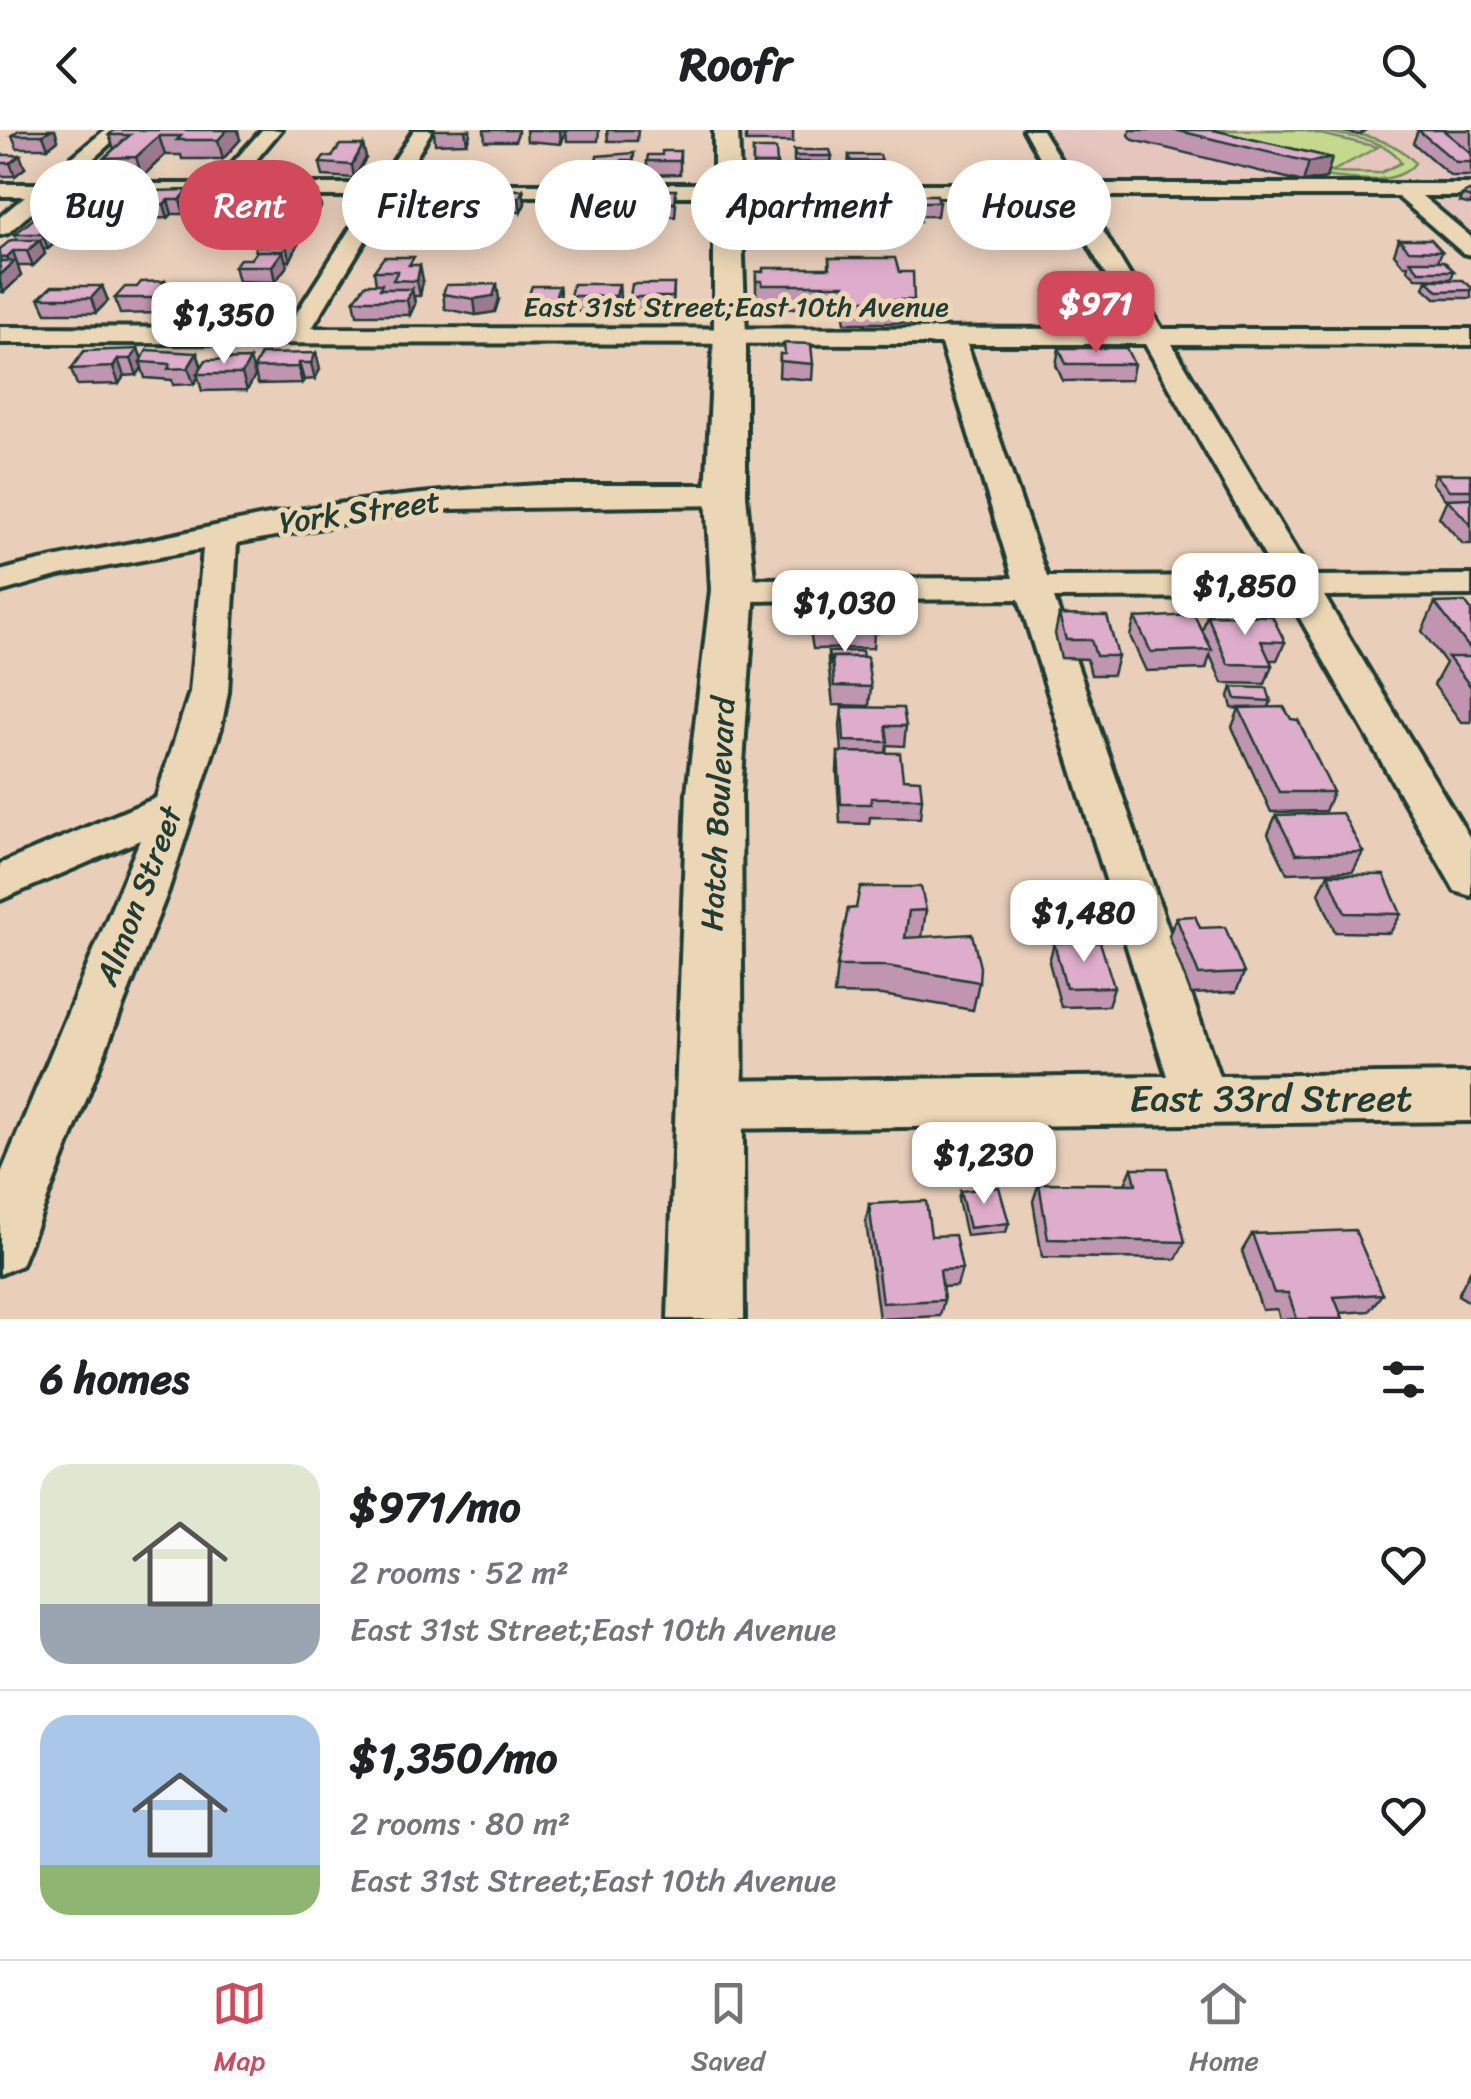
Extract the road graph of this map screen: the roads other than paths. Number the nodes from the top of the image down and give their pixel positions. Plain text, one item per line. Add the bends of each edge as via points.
1 (116, 130) edge
2 (272, 130) edge
3 (423, 130) edge
4 (726, 130) edge
5 (1032, 130) edge
6 (80, 160) edge
7 (246, 160) edge
8 (405, 160) edge
9 (726, 160) edge
10 (1051, 160) edge
11 (515, 189) edge
12 (0, 190) edge
13 (30, 190) edge
14 (691, 190) edge
15 (1111, 190) edge
16 (1402, 190) junction
17 (1471, 190) edge
18 (30, 203) edge
19 (0, 228) edge
20 (1471, 248) edge
21 (349, 250) edge
22 (728, 250) edge
23 (1103, 250) edge
24 (295, 334) junction
25 (730, 335) junction
26 (951, 336) junction
27 (1151, 337) junction
28 (1471, 337) edge
29 (2, 338) edge
30 (726, 495) junction
31 (220, 533) junction
32 (0, 582) edge
33 (1299, 584) junction
34 (1471, 584) edge
35 (1030, 587) junction
36 (732, 590) junction
37 (174, 808) junction
38 (1471, 879) edge
39 (0, 883) edge
40 (1471, 1097) edge
41 (1200, 1098) junction
42 (711, 1105) junction
43 (0, 1244) edge
44 (706, 1319) edge

1 - 6 street
2 - 7 street
3 - 8 street
4 - 9 main road, Hatch Boulevard
5 - 10 street
11 - 14 street
12 - 13 street
15 - 16 street
16 - 17 street
16 - 20 street
18 - 19 street
21 - 24 street
22 - 25 main road, Hatch Boulevard
23 - 27 street
24 - 25 street, East 31st Street;East 10th Avenue
24 - 29 street, East 31st Street;East 10th Avenue
25 - 26 street, East 31st Street;East 10th Avenue
25 - 30 main road, Hatch Boulevard
26 - 27 street, East 31st Street;East 10th Avenue
26 - 35 street
27 - 28 street, East 31st Street;East 10th Avenue
27 - 33 street
30 - 31 street, York Street via 451,499
30 - 36 main road, Hatch Boulevard
31 - 32 street, York Street
31 - 37 street, Almon Street via 209,692
33 - 34 street
33 - 35 street
33 - 38 street
35 - 36 street
35 - 41 street
36 - 42 main road, Hatch Boulevard via 714,792
37 - 39 street
37 - 43 street, Almon Street
40 - 41 street, East 33rd Street
41 - 42 street, East 33rd Street
42 - 44 main road, Hatch Boulevard

